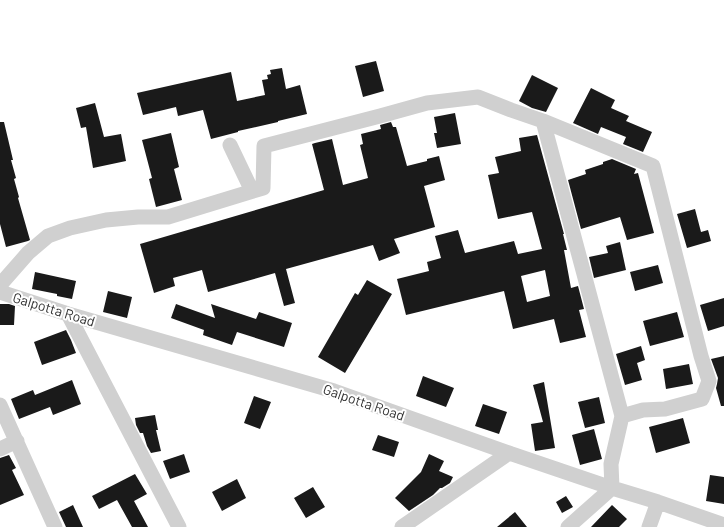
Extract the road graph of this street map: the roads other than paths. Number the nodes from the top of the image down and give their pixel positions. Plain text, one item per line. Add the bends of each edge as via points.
1 (543, 121) junction
2 (230, 145) dead end
3 (252, 191) junction
4 (0, 285) edge
5 (0, 292) edge
6 (68, 314) junction
7 (0, 405) edge
8 (622, 416) junction
9 (17, 441) junction
10 (0, 449) edge
11 (509, 453) junction
12 (612, 488) junction
13 (658, 502) junction
14 (724, 525) edge
15 (56, 527) edge
16 (179, 527) edge
17 (402, 527) edge
18 (568, 527) edge
19 (649, 527) edge

1 - 3 street via 478,97 427,103 264,146 263,188
1 - 8 street
1 - 8 street via 653,166 709,381 702,399 665,409 643,410
2 - 3 street
3 - 4 street via 168,217 106,220 48,236 28,253
5 - 6 street, Galpotta Road
6 - 11 street, Galpotta Road via 334,391
6 - 16 street
7 - 9 street
8 - 12 street via 611,464
9 - 10 street
9 - 15 street
11 - 12 street, Galpotta Road
11 - 17 street
12 - 13 street, Galpotta Road
12 - 18 street
13 - 14 street, Galpotta Road
13 - 19 street

